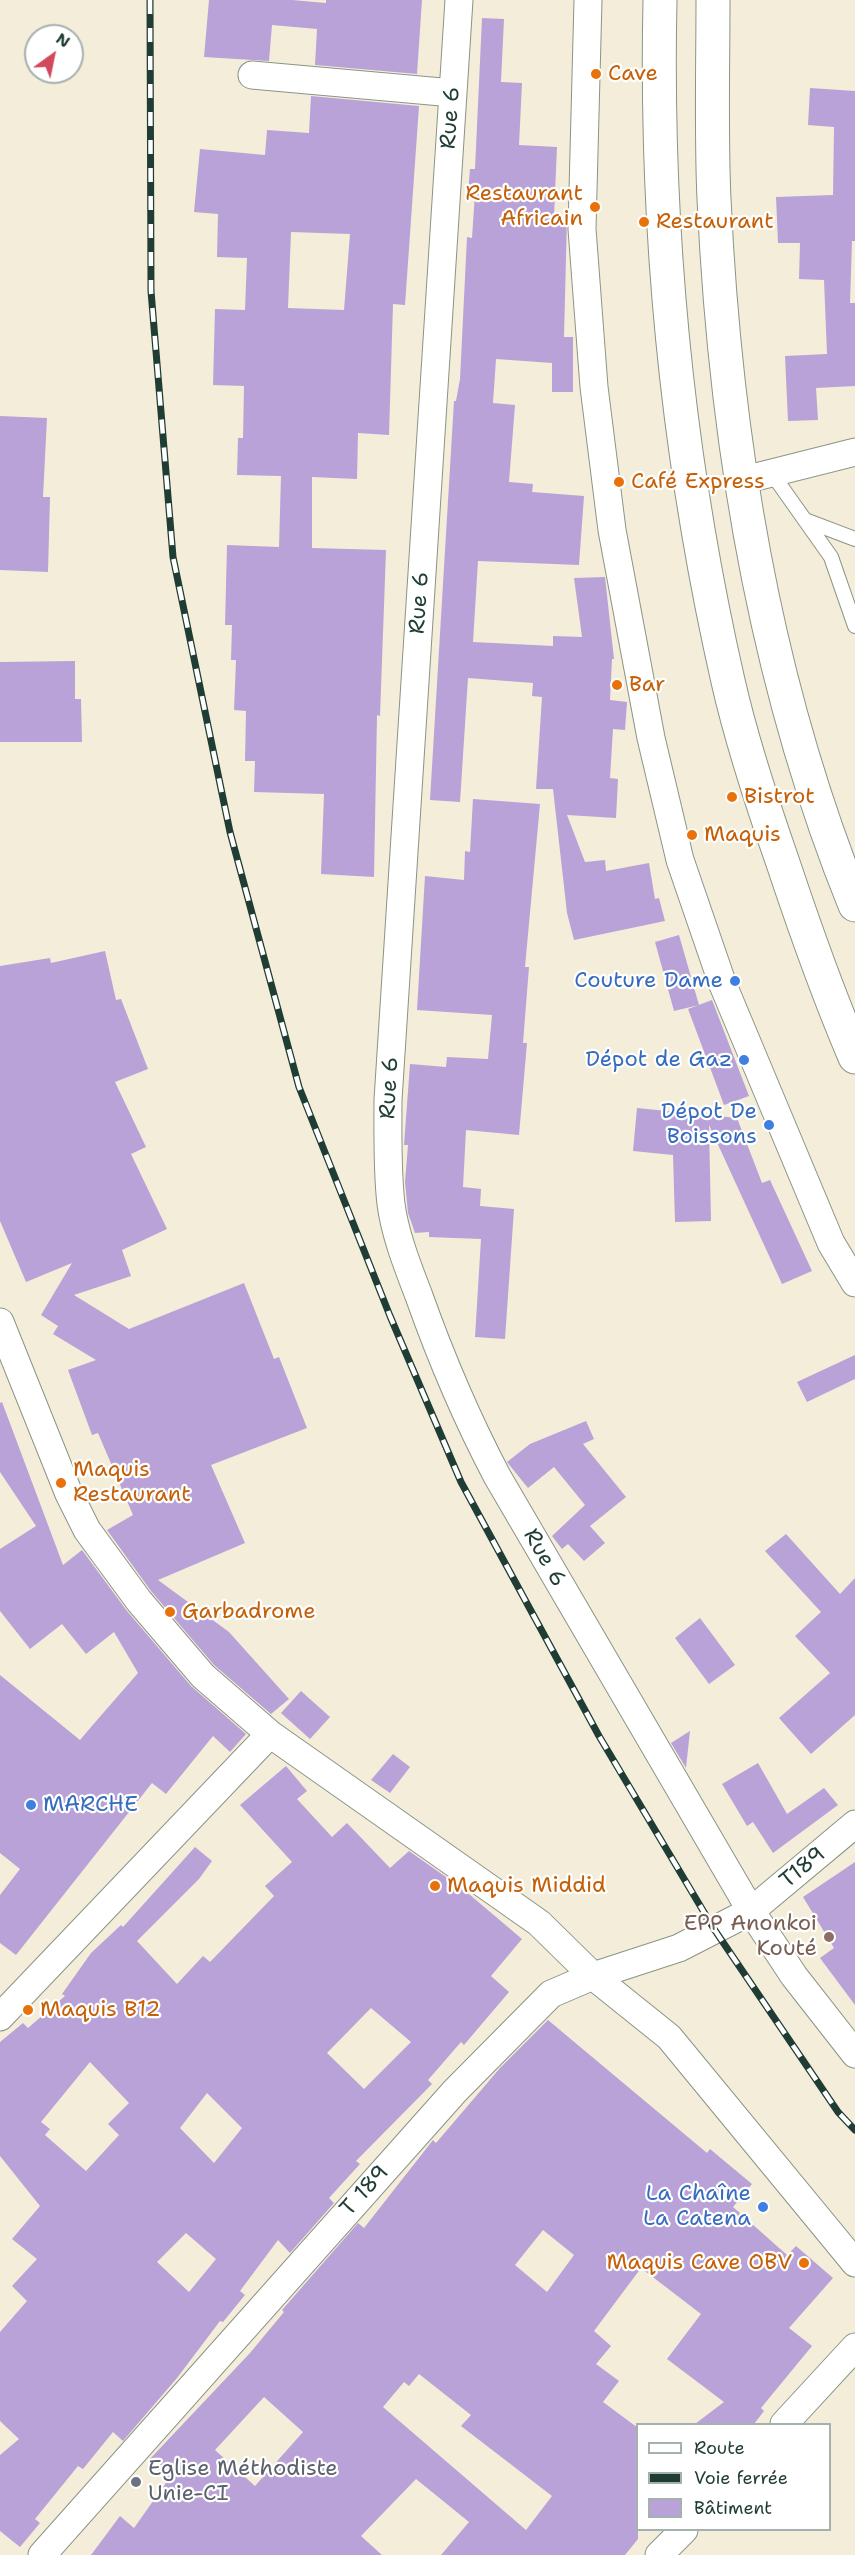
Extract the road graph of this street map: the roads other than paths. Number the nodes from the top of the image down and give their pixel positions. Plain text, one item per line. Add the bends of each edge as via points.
1 (459, 0) edge
2 (588, 0) edge
3 (660, 0) edge
4 (713, 0) edge
5 (252, 75) dead end
6 (453, 93) junction
7 (855, 452) edge
8 (773, 475) junction
9 (740, 480) junction
10 (805, 520) junction
11 (855, 540) edge
12 (855, 626) edge
13 (855, 904) edge
14 (855, 1057) edge
15 (855, 1283) edge
16 (0, 1322) edge
17 (270, 1734) junction
18 (855, 1824) edge
19 (751, 1911) junction
20 (593, 1976) junction
21 (0, 2017) edge
22 (855, 2054) edge
23 (855, 2263) edge
24 (855, 2347) edge
25 (785, 2423) edge
26 (682, 2531) edge
27 (42, 2555) edge
28 (659, 2555) edge

1 - 6 street, Rue 6
2 - 15 street via 582,229 594,387 612,530 651,738 680,860 723,985 831,1243
3 - 14 main road via 662,210 676,387 696,509 728,681 753,777 826,991
4 - 9 main road via 714,199
5 - 6 street
6 - 19 street, Rue 6 via 388,1100 391,1207 405,1259 467,1420
7 - 8 street
8 - 9 street
8 - 10 lane
9 - 13 main road via 776,664 832,849
10 - 11 lane
10 - 12 lane via 831,557
16 - 17 street via 87,1530 139,1601 203,1676
17 - 20 street via 539,1923
17 - 21 street
18 - 19 street, T189
19 - 20 street, T 189 via 679,1948
19 - 22 street, Rue 6 via 794,1976
20 - 23 street via 669,2037
20 - 27 street, T 189 via 551,1994 454,2091
24 - 25 street
26 - 28 street

